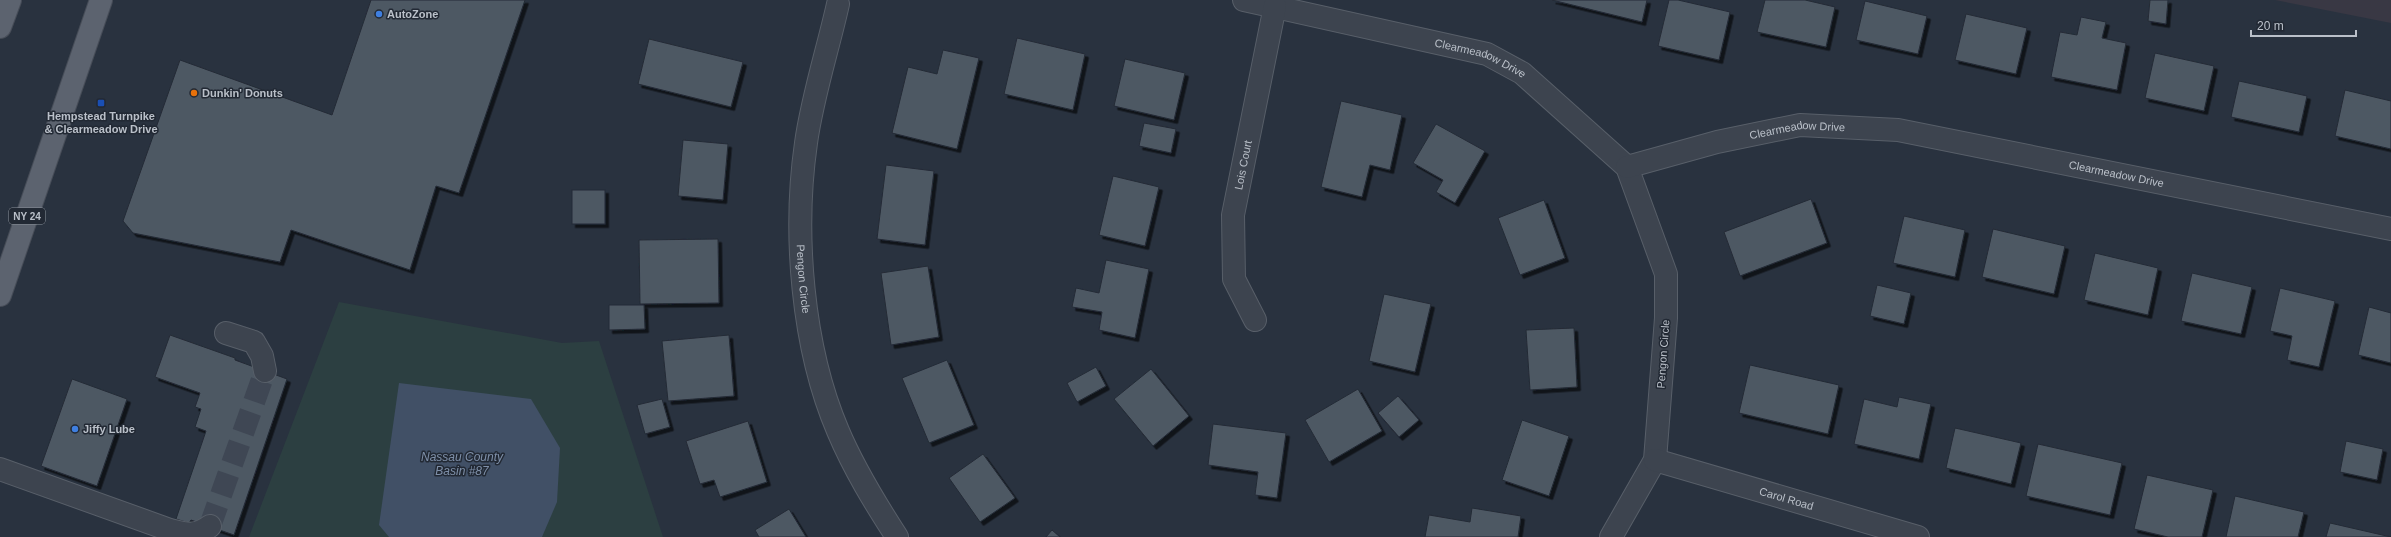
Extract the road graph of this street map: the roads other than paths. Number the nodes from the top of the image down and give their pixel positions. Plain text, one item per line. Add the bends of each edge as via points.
1 (10, 0) edge
2 (101, 0) edge
3 (1244, 0) edge
4 (837, 1) edge
5 (1275, 6) junction
6 (0, 27) edge
7 (1627, 167) junction
8 (2391, 229) edge
9 (0, 294) edge
10 (1255, 320) dead end
11 (226, 333) dead end
12 (265, 371) tunnel mouth
13 (1655, 460) junction
14 (0, 469) edge
15 (210, 526) tunnel mouth
16 (897, 537) edge
17 (1611, 537) edge
18 (1918, 537) edge

1 - 6 main road
2 - 9 main road, NY 24
3 - 5 street, Clearmeadow Drive
4 - 16 street, Pengon Circle via 806,141 800,193 804,306 823,390 838,431 869,494
5 - 7 street, Clearmeadow Drive via 1486,54 1522,73
5 - 10 street, Lois Court via 1233,215 1234,279
7 - 8 street, Clearmeadow Drive via 1717,142 1800,125 1898,130
7 - 13 street, Pengon Circle via 1666,274 1666,318
11 - 12 street via 254,342 262,356
13 - 17 street, Pengon Circle
13 - 18 street, Carol Road
14 - 15 street via 170,530 190,535 201,534

